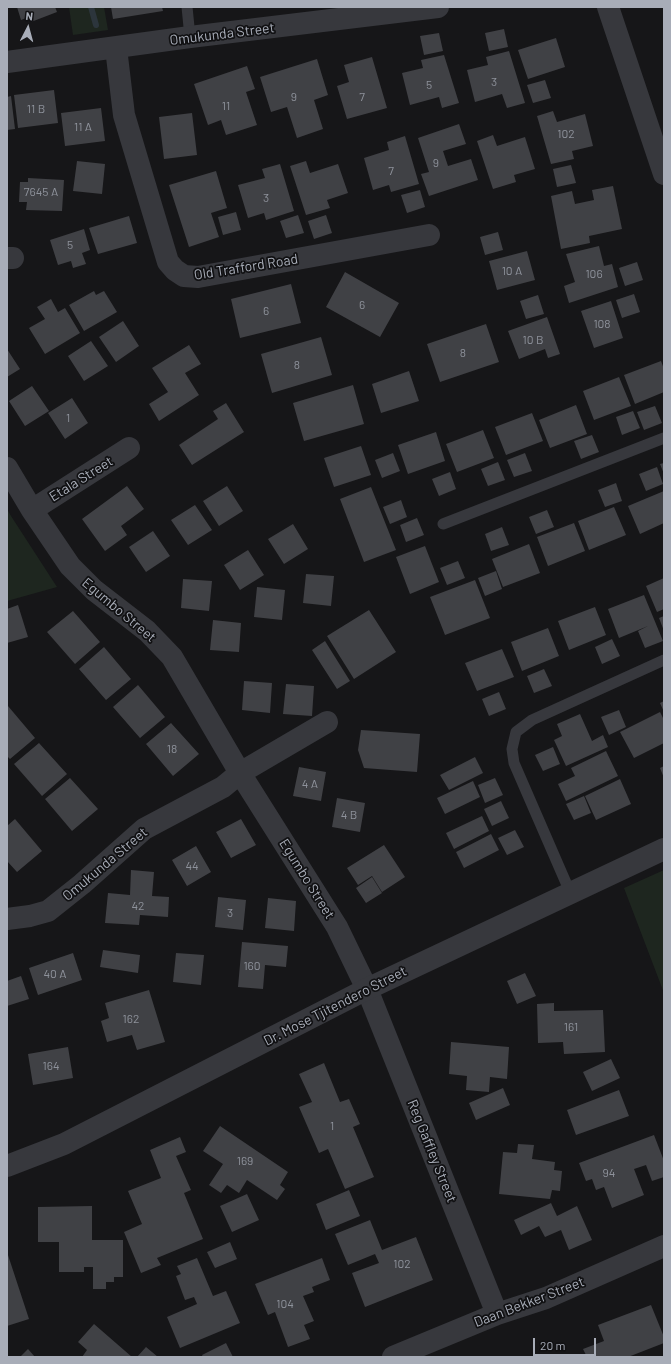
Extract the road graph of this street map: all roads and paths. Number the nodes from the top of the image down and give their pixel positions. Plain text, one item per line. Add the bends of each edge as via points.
1 (188, 7) edge
2 (438, 7) edge
3 (608, 7) edge
4 (190, 38) junction
5 (116, 48) junction
6 (7, 62) edge
7 (664, 174) edge
8 (429, 235) dead end
9 (664, 438) edge
10 (129, 448) dead end
11 (7, 468) edge
12 (32, 510) junction
13 (443, 524) dead end
14 (664, 660) edge
15 (327, 722) dead end
16 (240, 774) junction
17 (664, 849) edge
18 (570, 892) junction
19 (7, 919) edge
20 (367, 989) junction
21 (7, 1166) edge
22 (664, 1246) edge
23 (497, 1314) junction
24 (393, 1357) edge

1 - 4 lane
2 - 4 street, Omukunda Street
3 - 7 street
4 - 5 street, Omukunda Street
5 - 6 street, Omukunda Street
5 - 8 street, Old Trafford Road via 124,115 168,262 184,276 198,277
9 - 13 lane
10 - 12 street, Etala Street
11 - 12 street, Egumbo Street
12 - 16 street, Egumbo Street via 70,566 94,590 147,631 172,657
14 - 18 lane via 532,720 516,732 512,749 514,764
15 - 16 street
16 - 19 street, Omukunda Street via 223,787 144,829 48,911
16 - 20 street, Egumbo Street via 337,927
17 - 18 street, Dr. Mose Tjitendero Street
18 - 20 street, Dr. Mose Tjitendero Street
20 - 21 street, Dr. Mose Tjitendero Street via 64,1144
20 - 23 street, Reg Gaffley Street
22 - 23 street, Daan Bekker Street via 546,1298
23 - 24 street, Daan Bekker Street

